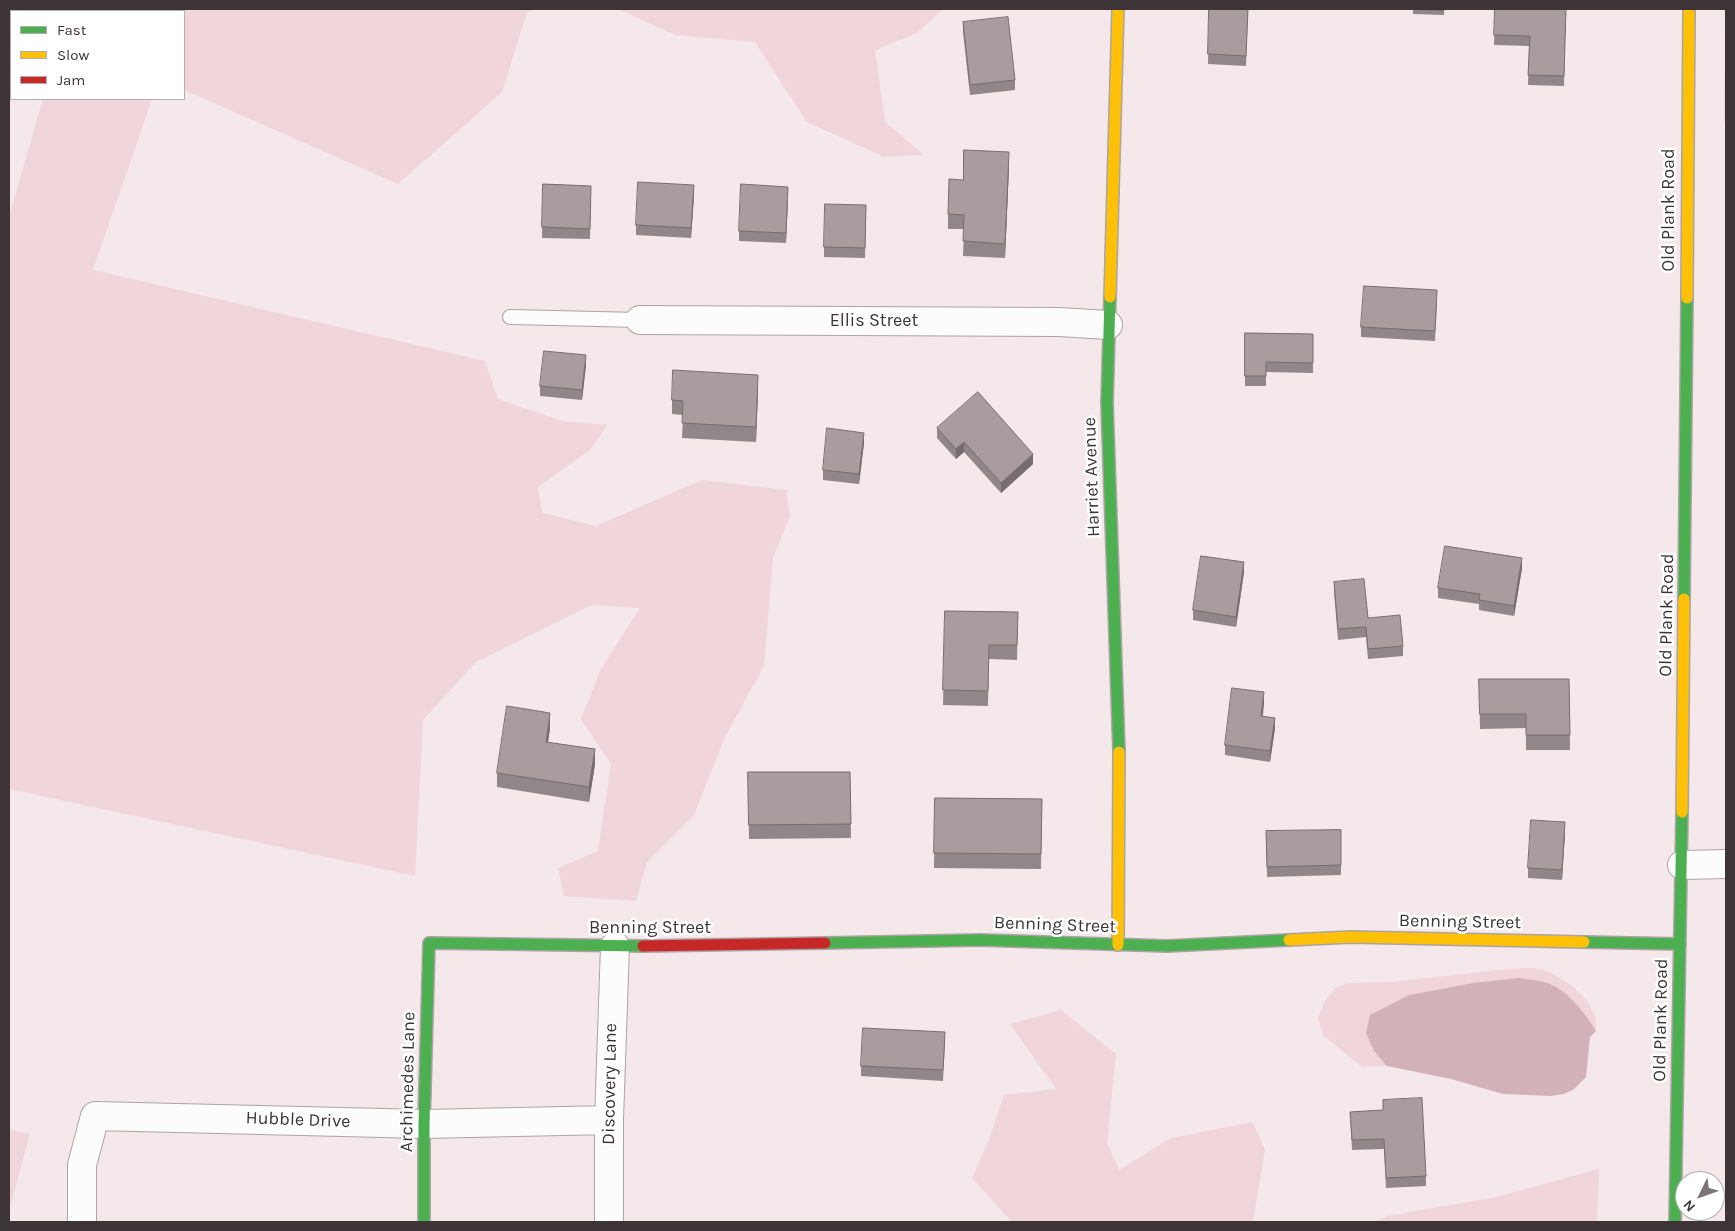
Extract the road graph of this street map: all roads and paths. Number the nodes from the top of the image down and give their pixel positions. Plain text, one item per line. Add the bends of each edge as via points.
1 (1118, 9) edge
2 (1689, 9) edge
3 (510, 317) dead end
4 (640, 320) joint
5 (1108, 325) junction
6 (1726, 864) edge
7 (1682, 865) junction
8 (429, 944) joint
9 (1680, 944) junction
10 (1118, 945) junction
11 (614, 946) junction
12 (608, 1120) junction
13 (424, 1124) junction
14 (82, 1222) edge
15 (424, 1222) edge
16 (609, 1222) edge
17 (1675, 1222) edge

1 - 5 street, Harriet Avenue
2 - 7 street, Old Plank Road
3 - 4 lane
4 - 5 street, Ellis Street
5 - 10 street, Harriet Avenue via 1110,512 1119,740
6 - 7 street
7 - 9 street, Old Plank Road
8 - 11 street, Benning Street
8 - 13 street, Archimedes Lane
9 - 10 street, Benning Street via 1351,936 1167,946
9 - 17 street, Old Plank Road
10 - 11 street, Benning Street via 980,940
11 - 12 street, Discovery Lane
12 - 13 street, Hubble Drive
12 - 16 street, Discovery Lane
13 - 14 street, Hubble Drive via 95,1116 82,1165
13 - 15 street, Archimedes Lane

